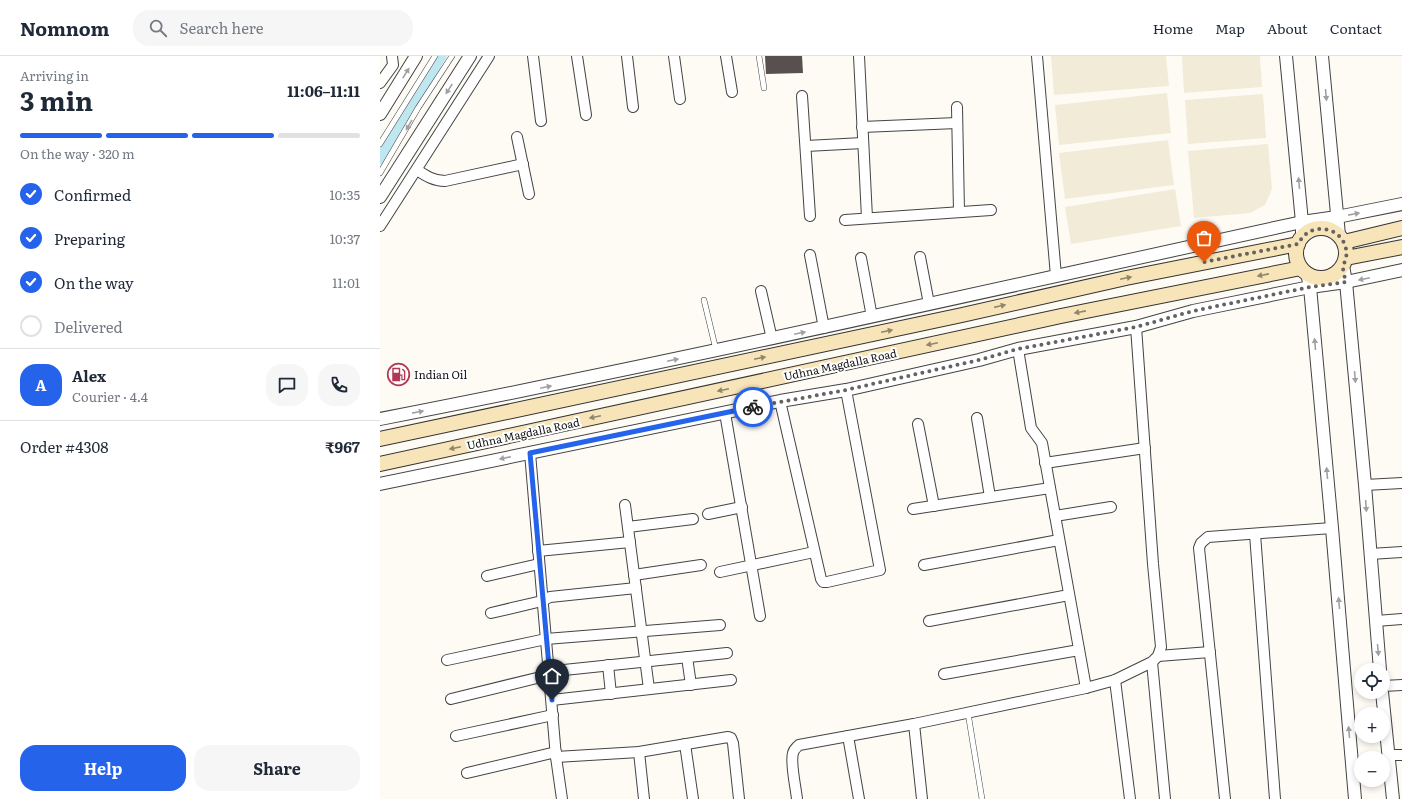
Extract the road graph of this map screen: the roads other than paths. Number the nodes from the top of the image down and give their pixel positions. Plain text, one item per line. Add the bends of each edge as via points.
1 (392, 56) edge
2 (416, 56) edge
3 (435, 56) edge
4 (452, 56) edge
5 (489, 56) edge
6 (533, 56) edge
7 (578, 56) edge
8 (627, 56) edge
9 (674, 56) edge
10 (726, 56) edge
11 (759, 56) edge
12 (859, 56) edge
13 (1037, 56) edge
14 (1286, 56) edge
15 (1322, 56) edge
16 (469, 58) edge
17 (380, 83) edge
18 (764, 88) dead end
19 (732, 92) dead end
20 (802, 96) dead end
21 (680, 99) dead end
22 (633, 107) dead end
23 (957, 107) dead end
24 (380, 114) edge
25 (586, 115) dead end
26 (541, 120) dead end
27 (957, 123) junction
28 (862, 126) junction
29 (517, 137) dead end
30 (863, 143) junction
31 (380, 144) edge
32 (806, 146) junction
33 (523, 164) junction
34 (417, 170) junction
35 (380, 173) edge
36 (529, 194) dead end
37 (380, 197) edge
38 (1402, 204) edge
39 (991, 210) dead end
40 (959, 212) junction
41 (810, 216) dead end
42 (1337, 217) junction
43 (866, 218) junction
44 (846, 220) dead end
45 (1302, 222) junction
46 (380, 226) edge
47 (1402, 228) edge
48 (1341, 239) junction
49 (1300, 241) junction
50 (1402, 247) edge
51 (810, 255) dead end
52 (920, 257) dead end
53 (861, 258) dead end
54 (1344, 262) junction
55 (1402, 270) edge
56 (1056, 276) junction
57 (1306, 276) junction
58 (1346, 282) junction
59 (761, 291) dead end
60 (704, 300) dead end
61 (929, 304) junction
62 (872, 317) junction
63 (1136, 327) junction
64 (824, 328) junction
65 (772, 339) junction
66 (1018, 349) junction
67 (716, 351) junction
68 (846, 390) junction
69 (780, 401) junction
70 (725, 413) junction
71 (976, 418) dead end
72 (380, 419) edge
73 (918, 424) dead end
74 (380, 440) edge
75 (1145, 448) junction
76 (530, 453) junction
77 (1045, 463) junction
78 (380, 464) edge
79 (1402, 483) edge
80 (380, 484) edge
81 (1365, 485) junction
82 (1050, 488) junction
83 (990, 497) junction
84 (625, 504) dead end
85 (934, 506) junction
86 (742, 507) junction
87 (1111, 507) dead end
88 (913, 509) dead end
89 (708, 514) dead end
90 (1055, 516) junction
91 (693, 519) dead end
92 (628, 527) junction
93 (1332, 528) junction
94 (1255, 534) junction
95 (1059, 540) junction
96 (630, 542) junction
97 (538, 551) junction
98 (814, 552) junction
99 (1402, 552) edge
100 (1370, 554) junction
101 (539, 564) junction
102 (701, 565) dead end
103 (752, 565) junction
104 (924, 565) dead end
105 (720, 572) dead end
106 (634, 575) junction
107 (486, 576) dead end
108 (636, 588) junction
109 (1069, 595) junction
110 (542, 601) junction
111 (491, 613) dead end
112 (760, 616) dead end
113 (1402, 619) edge
114 (929, 621) dead end
115 (1376, 622) junction
116 (720, 625) dead end
117 (642, 631) junction
118 (546, 639) junction
119 (1079, 650) junction
120 (1210, 652) junction
121 (726, 653) dead end
122 (687, 657) junction
123 (1155, 659) junction
124 (447, 660) dead end
125 (646, 661) junction
126 (1379, 663) edge
127 (608, 666) junction
128 (564, 670) dead end
129 (944, 674) dead end
130 (549, 675) junction
131 (731, 680) dead end
132 (1115, 680) junction
133 (691, 685) junction
134 (1402, 685) edge
135 (1390, 686) edge
136 (1086, 688) junction
137 (649, 689) junction
138 (611, 694) junction
139 (451, 699) dead end
140 (1383, 699) edge
141 (552, 700) junction
142 (968, 713) junction
143 (553, 715) junction
144 (914, 724) junction
145 (456, 736) dead end
146 (848, 736) junction
147 (685, 744) junction
148 (1389, 751) edge
149 (639, 752) junction
150 (556, 755) junction
151 (1390, 755) joint
152 (1402, 755) edge
153 (467, 773) dead end
154 (562, 799) edge
155 (644, 799) edge
156 (693, 799) edge
157 (739, 799) edge
158 (798, 799) edge
159 (859, 799) edge
160 (922, 799) edge
161 (982, 799) edge
162 (1130, 799) edge
163 (1165, 799) edge
164 (1225, 799) edge
165 (1275, 799) edge
166 (1355, 799) edge
167 (1393, 799) edge

1 - 17 street via 393,65
24 -> 2 street
3 - 31 lane
4 -> 35 lane
5 - 16 street
5 - 34 street
6 - 26 street
7 - 25 street
8 - 22 street
9 - 21 street
10 - 19 street
11 - 18 lane
12 - 28 street
13 - 56 street
45 -> 14 street
15 -> 42 street
16 -> 37 street
20 - 32 street
23 - 27 street
27 - 28 street
27 - 40 street
28 - 30 street
29 - 33 street
30 - 32 street
30 - 43 street
32 - 41 street
33 - 34 street via 445,181 437,181
33 - 36 street
34 - 46 street
42 -> 38 street
39 - 40 street
40 - 43 street
42 - 45 street
42 - 48 street
43 - 44 street
45 - 49 street
45 - 56 street
47 - 48 main road
48 - 49 main road, Udhna Magdalla Road via 1332,231 1316,229 1308,232
48 - 54 main road via 1346,250
49 - 57 main road via 1296,252 1297,260
74 -> 49 main road, Udhna Magdalla Road
50 - 54 main road, Udhna Magdalla Road
51 - 64 street
52 - 61 street
53 - 62 street
54 - 57 main road, Udhna Magdalla Road via 1338,272 1326,278
54 - 58 street
55 -> 58 street
56 - 61 street
57 - 58 street
57 - 63 street
57 -> 78 main road, Udhna Magdalla Road via 1068,314
93 -> 57 street
58 -> 81 street
59 - 65 street
60 - 67 lane
61 - 62 street
62 - 64 street
63 - 66 street
63 - 75 street
65 -> 64 street
65 - 67 street
66 - 68 street
66 - 77 street via 1031,428 1042,443
72 -> 67 street
68 - 69 street
68 - 98 street via 880,570 823,582 820,580
69 - 70 street
69 - 98 street
70 - 76 street
70 - 86 street
71 - 83 street
73 - 85 street
75 - 77 street
75 - 123 street via 1161,647
76 -> 80 street
76 - 97 street
77 - 82 street
79 - 81 street
81 -> 100 street
82 - 83 street
82 - 90 street
83 - 85 street
84 - 92 street
85 - 88 street
86 - 89 street
86 - 103 street
87 - 90 street
90 - 95 street
91 - 92 street
92 - 96 street
93 - 94 street
166 -> 93 street
94 - 120 street via 1208,537 1199,548
94 - 165 street
95 - 104 street
95 - 109 street
96 - 97 street
96 - 106 street
97 - 101 street
98 - 103 street
99 - 100 street
100 - 115 street
101 - 107 street
101 - 110 street
102 - 106 street
103 - 105 street
103 - 112 street
106 - 108 street
108 - 110 street via 550,597
108 - 117 street
109 - 114 street
109 - 119 street
110 - 111 street
110 - 118 street
113 - 115 street
115 -> 126 street
116 - 117 street
117 - 118 street
117 - 125 street
118 - 124 street
118 - 130 street
119 - 129 street
119 - 136 street
120 - 123 street
120 - 164 street
121 - 122 street
122 - 125 street
122 - 133 street
123 - 132 street
123 - 163 street
125 - 127 street
125 - 137 street
127 - 128 street
127 - 138 street
130 - 139 street
130 - 141 street
131 - 133 street
132 - 136 street
132 - 162 street
133 - 137 street
134 - 135 street
136 - 142 street
137 - 138 street
138 - 141 street
140 - 148 street
141 - 143 street
142 - 144 street
142 - 161 lane
143 - 145 street
143 - 150 street
144 - 146 street
144 - 160 street
146 - 158 street via 799,745 794,749 792,760
146 - 159 street
147 - 149 street
147 - 156 street
147 - 157 street via 725,736 731,738
149 - 150 street
149 - 155 street
150 - 153 street
150 - 154 street
151 - 152 street
151 - 167 street

